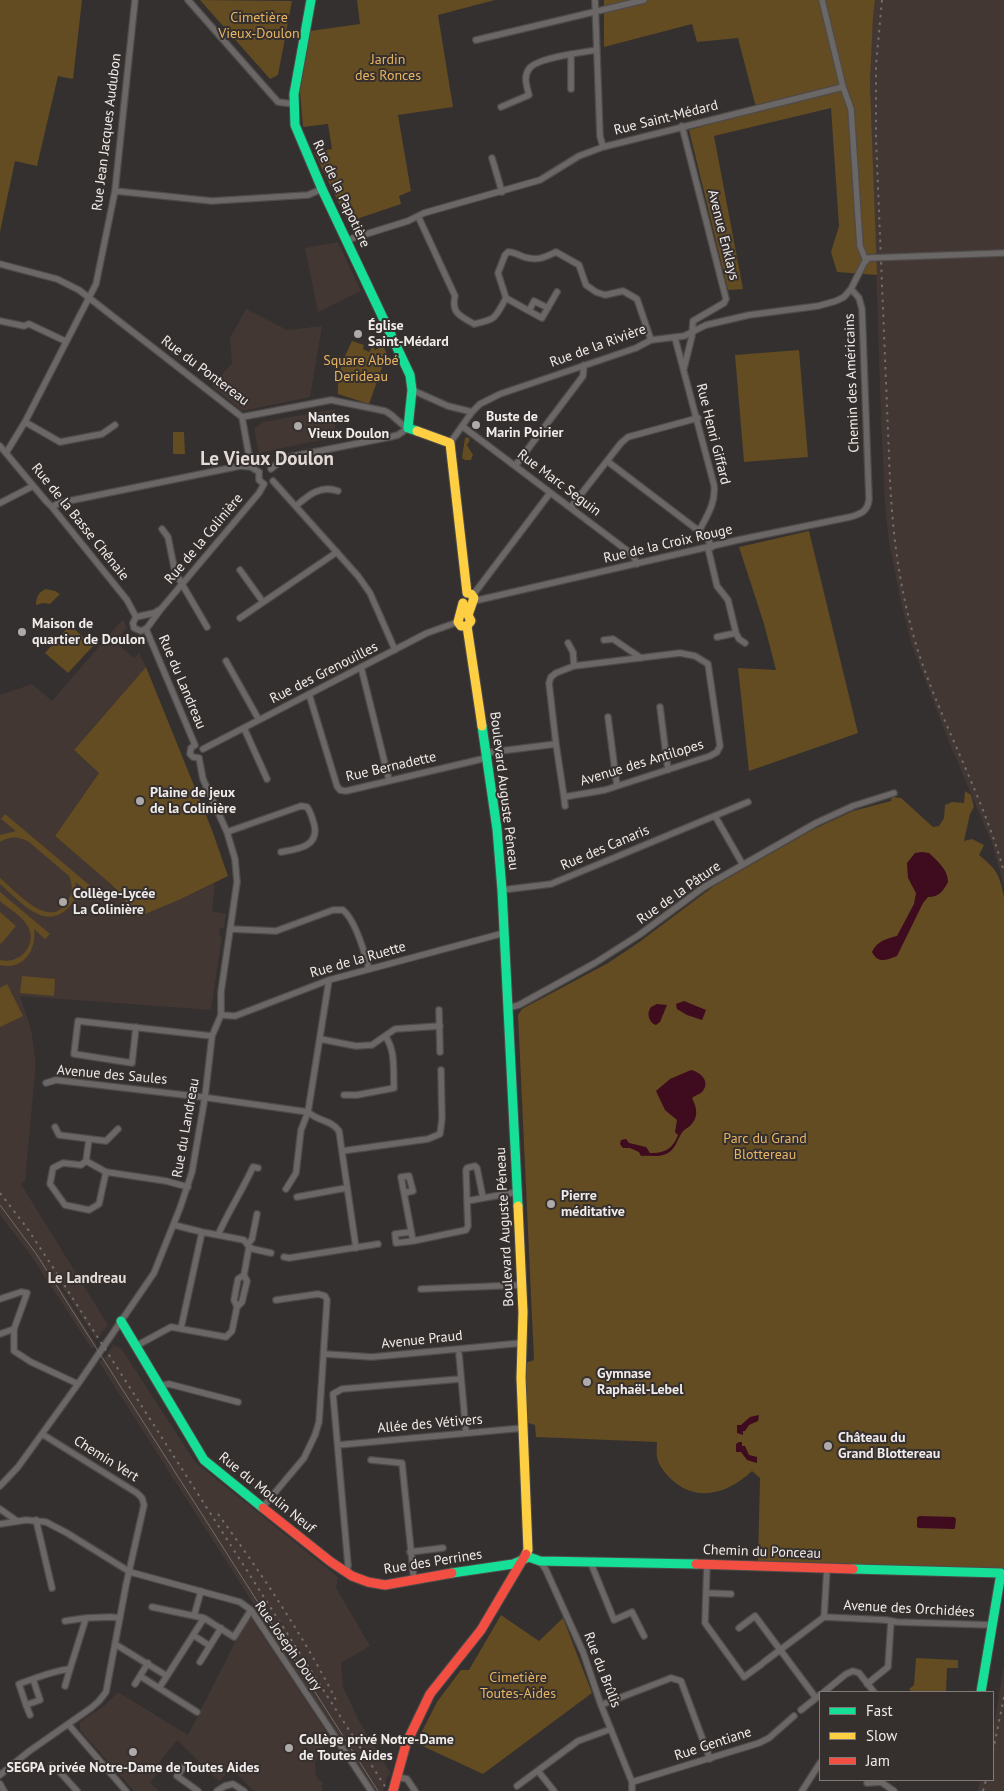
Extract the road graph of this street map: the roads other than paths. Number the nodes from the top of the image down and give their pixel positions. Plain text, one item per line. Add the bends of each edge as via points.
1 (135, 0) edge
2 (188, 0) edge
3 (311, 0) edge
4 (595, 0) edge
5 (644, 0) edge
6 (822, 0) edge
7 (596, 11) junction
8 (476, 40) dead end
9 (597, 50) junction
10 (571, 54) junction
11 (843, 87) junction
12 (571, 89) dead end
13 (294, 104) junction
14 (500, 107) dead end
15 (682, 126) junction
16 (603, 147) junction
17 (492, 158) dead end
18 (322, 189) junction
19 (115, 190) junction
20 (502, 192) junction
21 (418, 216) junction
22 (347, 240) junction
23 (1004, 254) edge
24 (867, 260) junction
25 (0, 264) edge
26 (852, 289) junction
27 (557, 292) dead end
28 (88, 296) junction
29 (506, 298) junction
30 (548, 308) junction
31 (529, 310) junction
32 (0, 321) edge
33 (691, 332) junction
34 (675, 338) junction
35 (651, 340) junction
36 (66, 341) junction
37 (584, 365) junction
38 (684, 368) junction
39 (412, 390) junction
40 (472, 412) junction
41 (242, 417) junction
42 (698, 418) junction
43 (25, 422) junction
44 (115, 425) dead end
45 (462, 426) junction
46 (408, 428) junction
47 (450, 443) junction
48 (0, 446) edge
49 (6, 453) junction
50 (607, 461) junction
51 (252, 466) junction
52 (516, 466) junction
53 (271, 469) junction
54 (259, 472) junction
55 (273, 481) junction
56 (264, 484) junction
57 (33, 486) junction
58 (338, 492) dead end
59 (550, 492) junction
60 (0, 503) edge
61 (297, 505) junction
62 (52, 506) junction
63 (570, 507) junction
64 (867, 508) joint
65 (162, 529) dead end
66 (699, 531) junction
67 (710, 547) junction
68 (337, 552) junction
69 (637, 564) junction
70 (240, 570) dead end
71 (182, 584) junction
72 (470, 599) junction
73 (263, 602) junction
74 (161, 609) junction
75 (144, 616) junction
76 (136, 617) junction
77 (240, 618) dead end
78 (462, 618) junction
79 (206, 627) dead end
80 (147, 628) junction
81 (736, 634) junction
82 (717, 637) dead end
83 (604, 640) dead end
84 (568, 643) dead end
85 (745, 643) dead end
86 (395, 650) junction
87 (640, 658) junction
88 (226, 661) dead end
89 (574, 666) junction
90 (362, 667) junction
91 (309, 694) junction
92 (660, 706) dead end
93 (608, 717) dead end
94 (259, 720) junction
95 (244, 728) junction
96 (556, 744) junction
97 (195, 745) junction
98 (203, 749) junction
99 (486, 754) junction
100 (199, 758) junction
101 (668, 770) junction
102 (267, 779) dead end
103 (389, 780) junction
104 (618, 786) junction
105 (894, 793) dead end
106 (564, 797) junction
107 (748, 802) dead end
108 (566, 806) dead end
109 (715, 816) junction
110 (227, 832) junction
111 (281, 852) dead end
112 (743, 864) junction
113 (502, 890) junction
114 (230, 929) junction
115 (504, 933) junction
116 (369, 969) junction
117 (329, 980) junction
118 (508, 1008) junction
119 (439, 1010) dead end
120 (221, 1015) junction
121 (440, 1026) junction
122 (136, 1027) junction
123 (212, 1036) junction
124 (385, 1036) junction
125 (320, 1039) junction
126 (440, 1052) dead end
127 (441, 1070) dead end
128 (46, 1083) dead end
129 (344, 1095) dead end
130 (205, 1097) junction
131 (308, 1112) junction
132 (55, 1127) dead end
133 (118, 1129) dead end
134 (89, 1139) junction
135 (342, 1151) junction
136 (86, 1161) junction
137 (258, 1168) dead end
138 (106, 1172) junction
139 (188, 1188) junction
140 (346, 1188) junction
141 (286, 1189) dead end
142 (517, 1192) junction
143 (404, 1193) dead end
144 (297, 1197) dead end
145 (483, 1198) junction
146 (467, 1201) junction
147 (257, 1214) dead end
148 (174, 1224) junction
149 (202, 1232) junction
150 (411, 1232) junction
151 (218, 1235) junction
152 (413, 1241) junction
153 (378, 1244) dead end
154 (248, 1246) junction
155 (356, 1248) junction
156 (271, 1253) dead end
157 (284, 1257) dead end
158 (521, 1285) junction
159 (421, 1289) dead end
160 (0, 1300) edge
161 (276, 1300) dead end
162 (121, 1321) junction
163 (181, 1328) junction
164 (14, 1329) junction
165 (0, 1334) edge
166 (522, 1343) junction
167 (136, 1346) junction
168 (325, 1354) junction
169 (459, 1354) dead end
170 (460, 1378) junction
171 (78, 1384) junction
172 (159, 1386) junction
173 (238, 1402) dead end
174 (523, 1428) junction
175 (466, 1432) junction
176 (42, 1434) junction
177 (338, 1445) junction
178 (371, 1460) dead end
179 (0, 1486) edge
180 (262, 1508) junction
181 (0, 1509) edge
182 (36, 1520) junction
183 (17, 1521) junction
184 (0, 1524) edge
185 (443, 1548) dead end
186 (410, 1552) junction
187 (525, 1558) junction
188 (540, 1561) junction
189 (590, 1561) junction
190 (707, 1564) junction
191 (827, 1568) junction
192 (130, 1572) junction
193 (347, 1573) junction
194 (414, 1580) junction
195 (52, 1588) dead end
196 (201, 1591) junction
197 (706, 1593) junction
198 (731, 1594) dead end
199 (152, 1607) dead end
200 (251, 1610) junction
201 (194, 1616) junction
202 (86, 1618) junction
203 (120, 1618) junction
204 (204, 1618) junction
205 (824, 1618) junction
206 (66, 1621) dead end
207 (891, 1621) junction
208 (992, 1625) junction
209 (221, 1628) junction
210 (739, 1628) dead end
211 (193, 1635) junction
212 (644, 1636) dead end
213 (115, 1644) junction
214 (210, 1646) junction
215 (780, 1651) junction
216 (200, 1662) dead end
217 (148, 1664) junction
218 (70, 1669) junction
219 (140, 1676) junction
220 (167, 1676) junction
221 (33, 1679) junction
222 (135, 1684) dead end
223 (868, 1684) junction
224 (65, 1686) dead end
225 (159, 1688) junction
226 (825, 1691) edge
227 (873, 1691) edge
228 (981, 1691) edge
229 (818, 1697) edge
230 (26, 1705) junction
231 (601, 1705) junction
232 (801, 1710) dead end
233 (197, 1712) dead end
234 (30, 1715) dead end
235 (794, 1716) dead end
236 (68, 1724) junction
237 (611, 1729) junction
238 (710, 1759) junction
239 (186, 1764) dead end
240 (819, 1765) edge
241 (51, 1766) dead end
242 (538, 1771) junction
243 (0, 1775) edge
244 (398, 1777) junction
245 (632, 1782) junction
246 (867, 1783) dead end
247 (0, 1784) edge
248 (517, 1786) dead end
249 (4, 1791) edge
250 (77, 1791) edge
251 (126, 1791) edge
252 (198, 1791) edge
253 (217, 1791) edge
254 (244, 1791) edge
255 (371, 1791) edge
256 (393, 1791) edge
257 (415, 1791) edge
258 (554, 1791) edge
259 (632, 1791) edge
260 (802, 1791) edge
261 (894, 1791) edge

1 - 19 street, Rue Jean Jacques Audubon
2 - 13 street via 278,102
3 - 13 street, Rue de la Papotière
4 - 7 street
5 - 7 street
6 - 11 street
7 - 8 street
7 - 9 street
9 - 10 street
9 - 16 street
10 - 12 street
10 - 14 street via 534,64 528,69 526,80 529,95
11 - 15 street, Rue Saint-Médard
11 - 24 street via 851,109 860,246
13 - 18 street, Rue de la Papotière via 295,125
15 - 16 street, Rue Saint-Médard
15 - 33 street, Avenue Enklays via 726,299 693,321
16 - 20 street, Rue Saint-Médard via 579,156 540,180
17 - 20 street
18 - 19 street via 308,195 212,201
18 - 22 street, Rue de la Papotière
19 - 28 street, Rue Jean Jacques Audubon via 96,284
20 - 21 street, Rue Saint-Médard
21 - 22 street, Rue Saint-Médard
21 - 29 street via 455,296 453,305 457,314 474,324 492,320
22 - 39 street, Rue de la Papotière via 407,368
23 - 24 street, bridge
24 - 26 street
25 - 28 street, Rue du Pontereau via 58,279
26 - 33 street, Rue de la Rivière via 844,297 828,303 749,314
26 - 64 street, Chemin des Américains via 862,309
27 - 30 street
28 - 36 street, Rue Jean Jacques Audubon
28 - 41 street, Rue du Pontereau
29 - 31 street
29 - 35 street via 498,274 508,252 540,259 556,252 579,265 586,285 596,292 605,295 623,291 637,299
30 - 31 street via 534,301
30 - 31 street via 542,318
32 - 36 street via 19,326 29,324
33 - 34 street, Rue de la Rivière
33 - 38 street, Rue Henri Giffard
34 - 35 street, Rue de la Rivière
34 - 38 street, Rue Henri Giffard
35 - 37 street, Rue de la Rivière
36 - 43 street, Rue Jean Jacques Audubon
37 - 40 street, Rue de la Rivière via 500,394
37 - 52 street via 584,376
38 - 42 street, Rue Henri Giffard
39 - 40 street
39 - 46 street, Rue de la Papotière
40 - 45 street, Rue de la Rivière
41 - 46 street, Rue du Pontereau via 331,400 385,411
41 - 51 street
42 - 50 street via 628,437
42 - 66 street, Rue Henri Giffard via 715,494 714,503
43 - 44 street via 60,442 102,434
43 - 49 street, Rue Jean Jacques Audubon
45 - 47 street, Rue de la Rivière
45 - 52 street, Rue Marc Seguin
46 - 47 street
46 - 53 street via 390,437 283,459
47 - 72 street
48 - 49 street, Rue de la Basse Chênaie
49 - 57 street, Rue de la Basse Chênaie
50 - 63 street
50 - 66 street
51 - 54 street
51 - 62 street
52 - 59 street, Rue Marc Seguin
53 - 54 street via 264,468
53 - 55 street
54 - 56 street via 258,480
55 - 56 street
55 - 61 street
56 - 71 street, Rue de la Colinière
57 - 60 street
57 - 62 street, Rue de la Basse Chênaie
58 - 61 street via 329,488 316,490
59 - 63 street, Rue Marc Seguin
59 - 72 street
61 - 68 street
62 - 76 street, Rue de la Basse Chênaie via 127,600
63 - 69 street, Rue Marc Seguin via 634,554
64 - 67 street, Rue de la Croix Rouge via 850,517
65 - 71 street via 168,538 175,572
66 - 67 street via 707,538
67 - 69 street, Rue de la Croix Rouge
67 - 81 street via 717,586 728,600
68 - 73 street
68 - 86 street via 370,593
69 - 72 street, Rue de la Croix Rouge
70 - 73 street
71 - 74 street, Rue de la Colinière
71 - 79 street
72 - 78 street
73 - 77 street
74 - 75 street, Rue de la Colinière
74 - 80 street, Rue de la Colinière
75 - 76 street
75 - 80 street via 148,619
76 - 80 street via 134,628 141,631
78 - 86 street, Rue des Grenouilles
78 - 99 street, Boulevard Auguste Péneau via 462,626 467,626
80 - 97 street, Rue du Landreau
81 - 82 street
81 - 85 street
83 - 87 street via 613,639
84 - 89 street via 573,652
86 - 90 street, Rue des Grenouilles
87 - 89 street, Avenue des Antilopes
87 - 101 street, Avenue des Antilopes via 680,653 695,656 708,664 720,746 710,756
88 - 94 street
89 - 96 street, Avenue des Antilopes via 556,673 549,683
90 - 91 street, Rue des Grenouilles
90 - 103 street
91 - 94 street, Rue des Grenouilles
91 - 103 street, Rue Bernadette via 340,790
92 - 101 street
93 - 104 street
94 - 95 street, Rue des Grenouilles
95 - 98 street, Rue des Grenouilles
95 - 102 street
96 - 99 street
96 - 106 street, Avenue des Antilopes
97 - 98 street
97 - 100 street via 190,754
98 - 100 street
99 - 103 street, Rue Bernadette via 482,759
99 - 113 street, Boulevard Auguste Péneau via 498,828
100 - 110 street, Rue du Landreau via 203,780
101 - 104 street, Avenue des Antilopes
104 - 106 street, Avenue des Antilopes
105 - 112 street, Rue de la Pâture via 853,806 816,823
106 - 108 street, Avenue des Antilopes
107 - 109 street, Rue des Canaris
109 - 112 street
109 - 113 street, Rue des Canaris via 550,884
110 - 111 street via 306,807 316,831 314,839 310,844
110 - 114 street, Rue du Landreau via 235,858 237,882
112 - 118 street, Rue de la Pâture via 704,887 595,963
113 - 115 street, Boulevard Auguste Péneau
114 - 116 street via 276,932 334,910 343,910 349,916
114 - 120 street, Rue du Landreau
115 - 116 street, Rue de la Ruette
115 - 118 street, Boulevard Auguste Péneau
116 - 117 street, Rue de la Ruette
117 - 120 street, Rue de la Ruette via 235,1016
117 - 125 street
118 - 142 street, Boulevard Auguste Péneau
119 - 121 street
120 - 123 street, Rue du Landreau
121 - 124 street via 395,1029
121 - 126 street
122 - 122 street via 78,1021 74,1054 132,1063
122 - 123 street
123 - 130 street, Rue du Landreau
124 - 125 street via 372,1045 356,1046
124 - 129 street via 392,1050 394,1088
125 - 131 street
127 - 135 street via 440,1134 428,1139
128 - 130 street, Avenue des Saules via 56,1080
130 - 131 street, Avenue des Saules
130 - 139 street, Rue du Landreau
131 - 135 street, Avenue des Saules via 316,1119 333,1124 338,1131
131 - 141 street via 296,1173
132 - 134 street via 59,1135
133 - 134 street via 106,1141
134 - 136 street
135 - 140 street, Avenue des Saules
136 - 138 street
136 - 138 street via 81,1165 63,1163 53,1168 50,1184 65,1205 88,1210 99,1204
137 - 151 street via 253,1167
138 - 139 street via 166,1181
139 - 148 street, Rue du Landreau
140 - 144 street
140 - 155 street, Avenue des Saules
142 - 145 street
142 - 158 street, Boulevard Auguste Péneau
143 - 150 street
145 - 146 street
145 - 146 street via 475,1166 466,1170
146 - 152 street via 466,1230
147 - 154 street
148 - 149 street
148 - 162 street, Rue du Landreau via 154,1273
149 - 151 street
149 - 163 street
150 - 152 street
150 - 152 street via 395,1234 396,1243
151 - 154 street via 244,1240
153 - 155 street
154 - 156 street
154 - 163 street via 244,1275 238,1279 235,1293 238,1307 232,1332 221,1337
155 - 157 street
158 - 159 street
158 - 166 street, Boulevard Auguste Péneau
160 - 164 street via 26,1293
161 - 168 street via 318,1294 325,1296
162 - 167 street, Rue du Moulin Neuf
162 - 171 street, Rue du Landreau
163 - 167 street via 168,1328
164 - 165 street
164 - 171 street via 14,1351 18,1355
166 - 168 street, Avenue Praud via 372,1357
166 - 174 street, Boulevard Auguste Péneau
167 - 172 street, Rue du Moulin Neuf
168 - 180 street via 315,1435 304,1458
169 - 170 street
170 - 175 street
170 - 177 street via 337,1390 333,1399
171 - 176 street, Rue du Landreau
172 - 173 street via 169,1384
172 - 180 street, Rue du Moulin Neuf via 204,1460
174 - 175 street, Allée des Vétivers
174 - 187 street, Boulevard Auguste Péneau via 528,1542
175 - 177 street, Allée des Vétivers
176 - 179 street, Rue du Landreau
176 - 192 street, Chemin Vert via 142,1498 144,1505
177 - 193 street
178 - 186 street via 402,1463
180 - 193 street, Rue du Moulin Neuf
181 - 183 street
182 - 183 street, Rue Joseph Doury
182 - 192 street, Rue Joseph Doury via 56,1526
182 - 195 street
183 - 184 street, Rue Joseph Doury
185 - 186 street
186 - 194 street
187 - 188 street, Chemin du Ponceau
187 - 194 street, Rue des Perrines via 513,1564
187 - 244 street, Boulevard Auguste Péneau via 481,1630 430,1694 406,1744
188 - 189 street, Chemin du Ponceau
188 - 231 street, Rue du Brûlis via 575,1634
189 - 190 street, Chemin du Ponceau
189 - 212 street via 614,1620 632,1612
190 - 191 street, Chemin du Ponceau
190 - 197 street
191 - 205 street
191 - 208 street, Chemin du Ponceau via 1001,1573
192 - 196 street, Rue Joseph Doury
192 - 203 street
193 - 194 street, Rue des Perrines via 380,1585
196 - 200 street, Rue Joseph Doury via 236,1600
196 - 201 street
197 - 198 street
197 - 215 street via 705,1623 744,1677
199 - 201 street
200 - 209 street via 234,1636
200 - 255 street, Rue Joseph Doury
201 - 204 street
202 - 203 street
202 - 206 street
202 - 218 street
203 - 213 street
204 - 209 street
204 - 211 street
205 - 207 street, Avenue des Orchidées
205 - 215 street
207 - 208 street, Avenue des Orchidées
207 - 223 street via 888,1667
208 - 228 street
209 - 214 street
210 - 215 street via 755,1616
211 - 214 street
211 - 220 street
213 - 217 street
213 - 236 street via 106,1692 96,1704
214 - 216 street
215 - 229 street
217 - 219 street
217 - 220 street
218 - 221 street
218 - 224 street
219 - 222 street
219 - 225 street
220 - 225 street
221 - 230 street via 19,1684
221 - 230 street via 40,1700
223 - 226 street via 853,1671
223 - 227 street
225 - 233 street
229 - 232 street
230 - 234 street
231 - 237 street, Rue du Brûlis
231 - 238 street via 670,1678 681,1681
235 - 238 street, Rue Gentiane via 769,1738
236 - 243 street
236 - 251 street
237 - 242 street via 578,1741
237 - 245 street, Rue du Brûlis
238 - 245 street, Rue Gentiane
239 - 252 street via 177,1776
240 - 260 street
241 - 250 street
242 - 248 street
242 - 258 street
244 - 256 street, Boulevard Auguste Péneau
244 - 257 street via 407,1780
245 - 259 street, Rue du Brûlis
246 - 261 street via 881,1782
247 - 249 street
253 - 254 street via 233,1784

